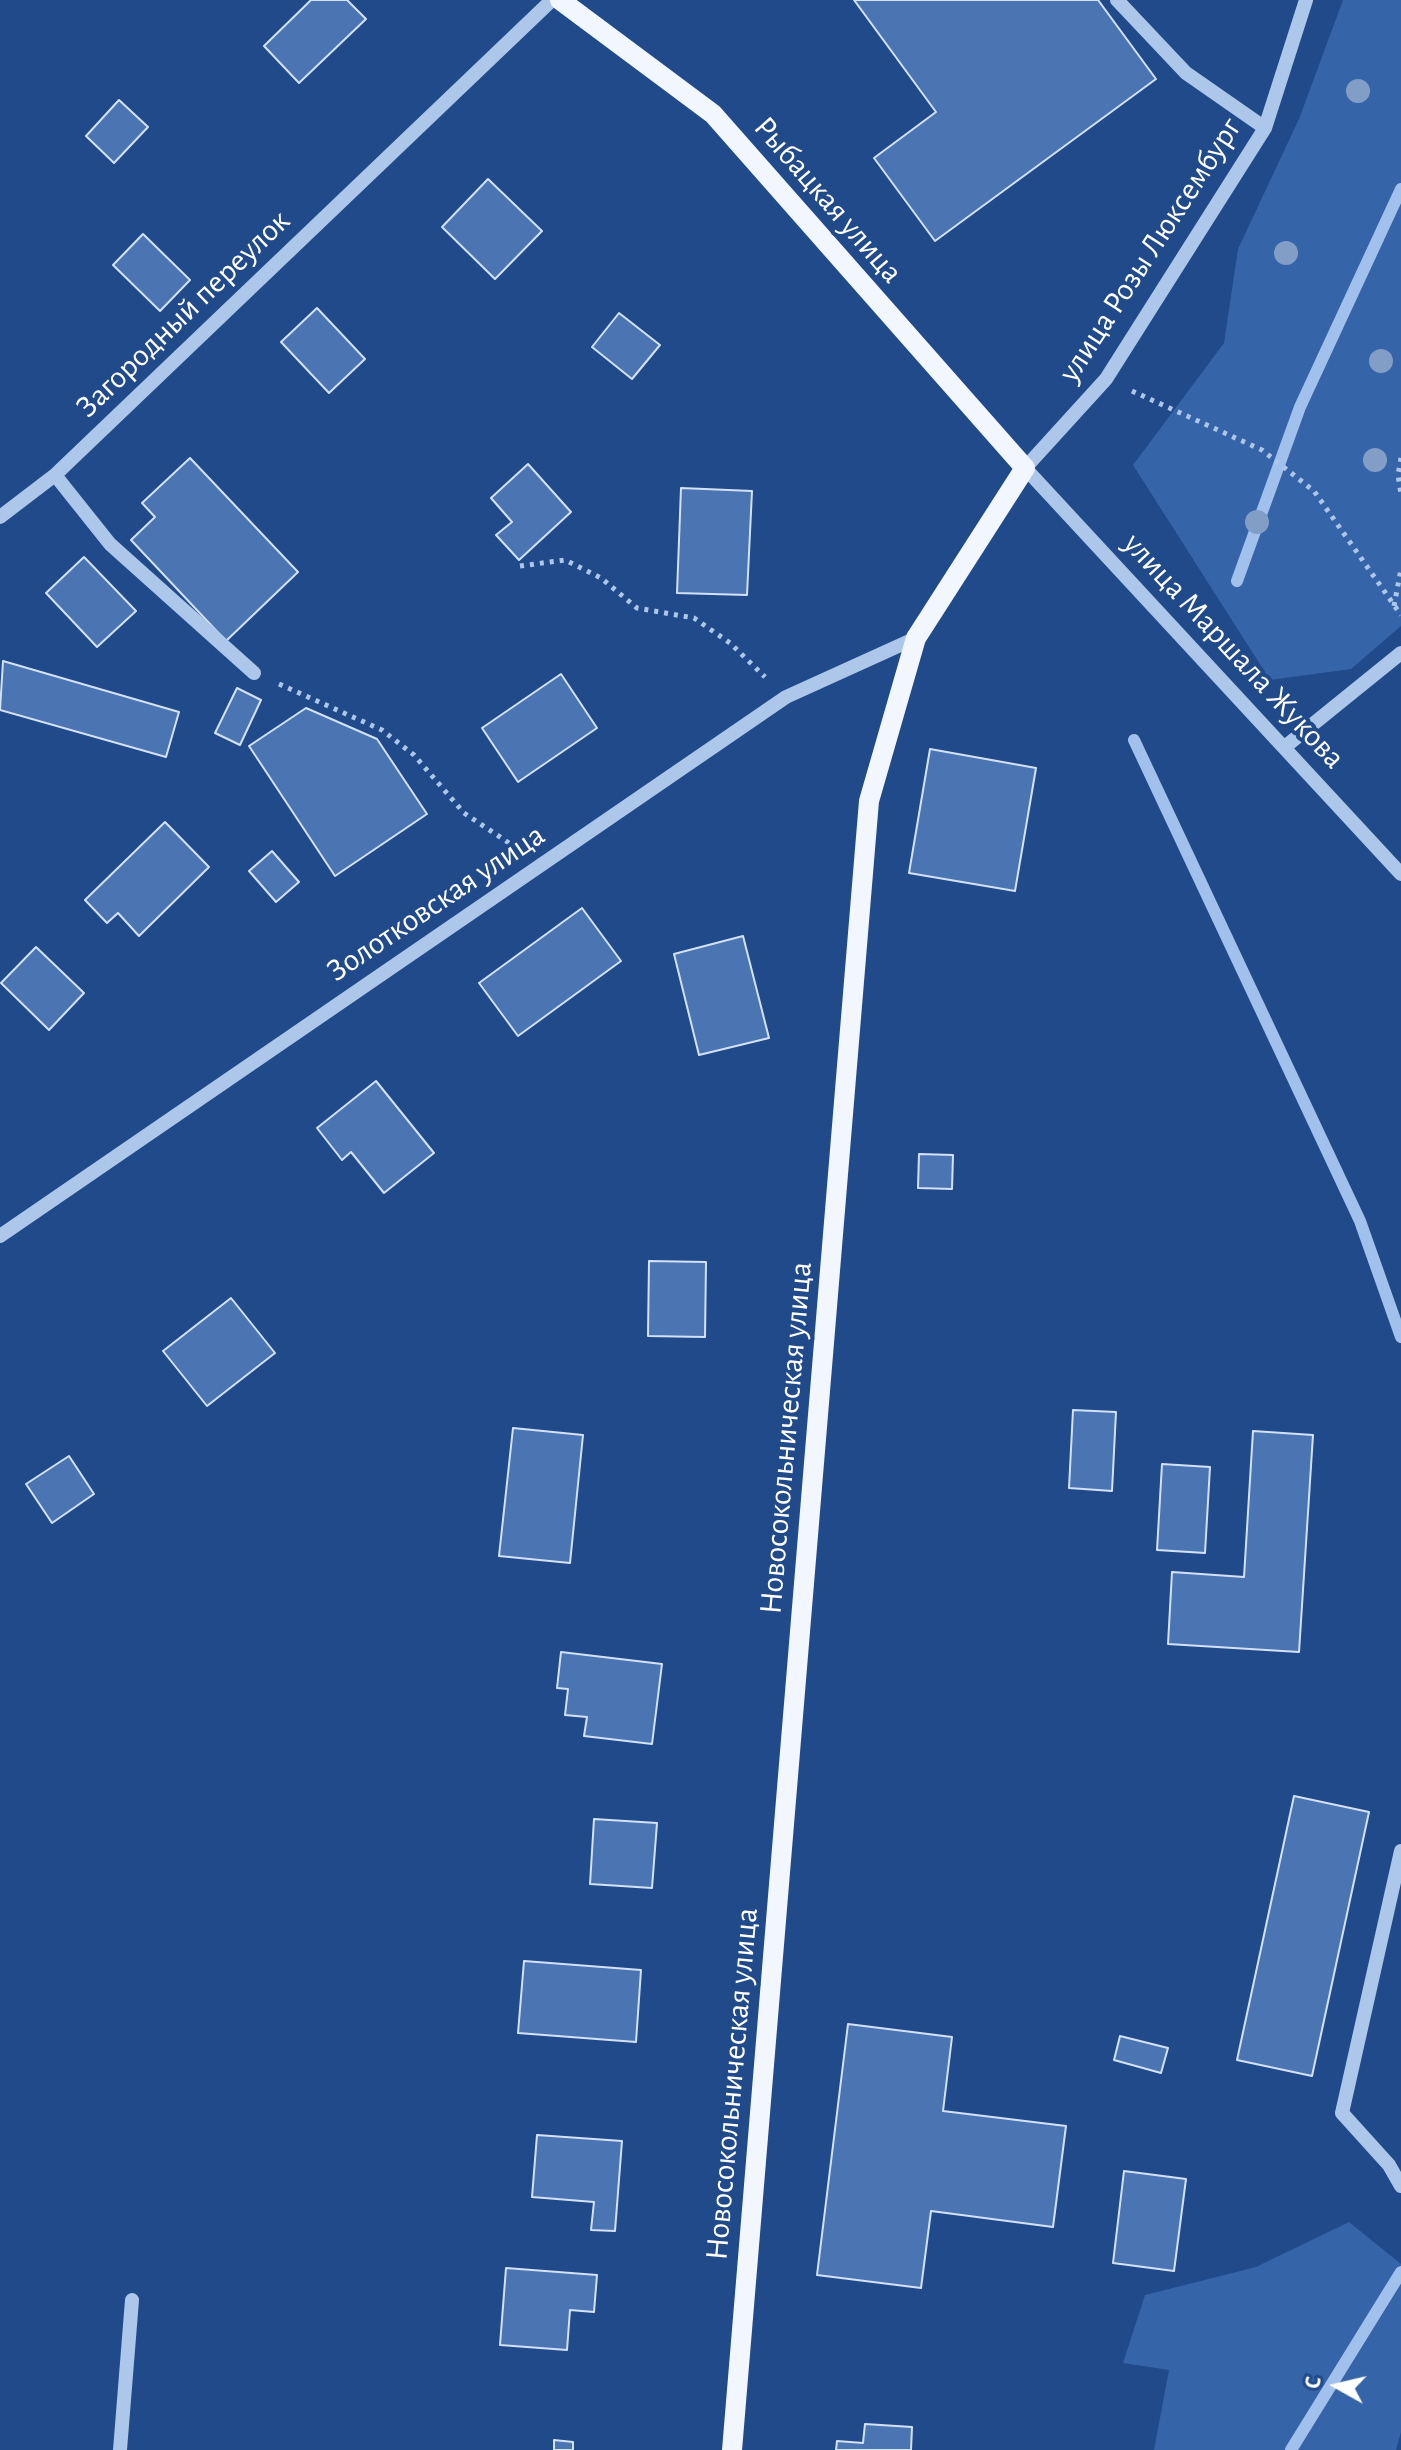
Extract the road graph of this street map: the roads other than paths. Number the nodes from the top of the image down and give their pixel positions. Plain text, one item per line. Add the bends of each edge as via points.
1 (552, 0) edge
2 (560, 0) edge
3 (1117, 0) edge
4 (1306, 0) edge
5 (1265, 128) junction
6 (1025, 468) junction
7 (55, 475) junction
8 (0, 517) edge
9 (916, 638) junction
10 (1401, 653) edge
11 (254, 673) road end
12 (1286, 746) junction
13 (1401, 874) edge
14 (0, 1236) edge
15 (1401, 1851) edge
16 (1401, 2186) edge
17 (132, 2300) dead end
18 (120, 2450) edge
19 (732, 2450) edge

1 - 7 street, Загородный переулок
2 - 6 main road, Рыбацкая улица via 713,114
3 - 5 street via 1186,73
4 - 5 street, улица Розы Люксембург
5 - 6 street, улица Розы Люксембург via 1106,379
6 - 9 main road, Новосокольническая улица
6 - 12 street, улица Маршала Жукова
7 - 8 street, Загородный переулок
7 - 11 street via 110,544
9 - 14 street, Золотковская улица via 786,697
9 - 19 main road, Новосокольническая улица via 869,801
10 - 12 street
12 - 13 street, улица Маршала Жукова
15 - 16 street via 1342,2113
17 - 18 street

